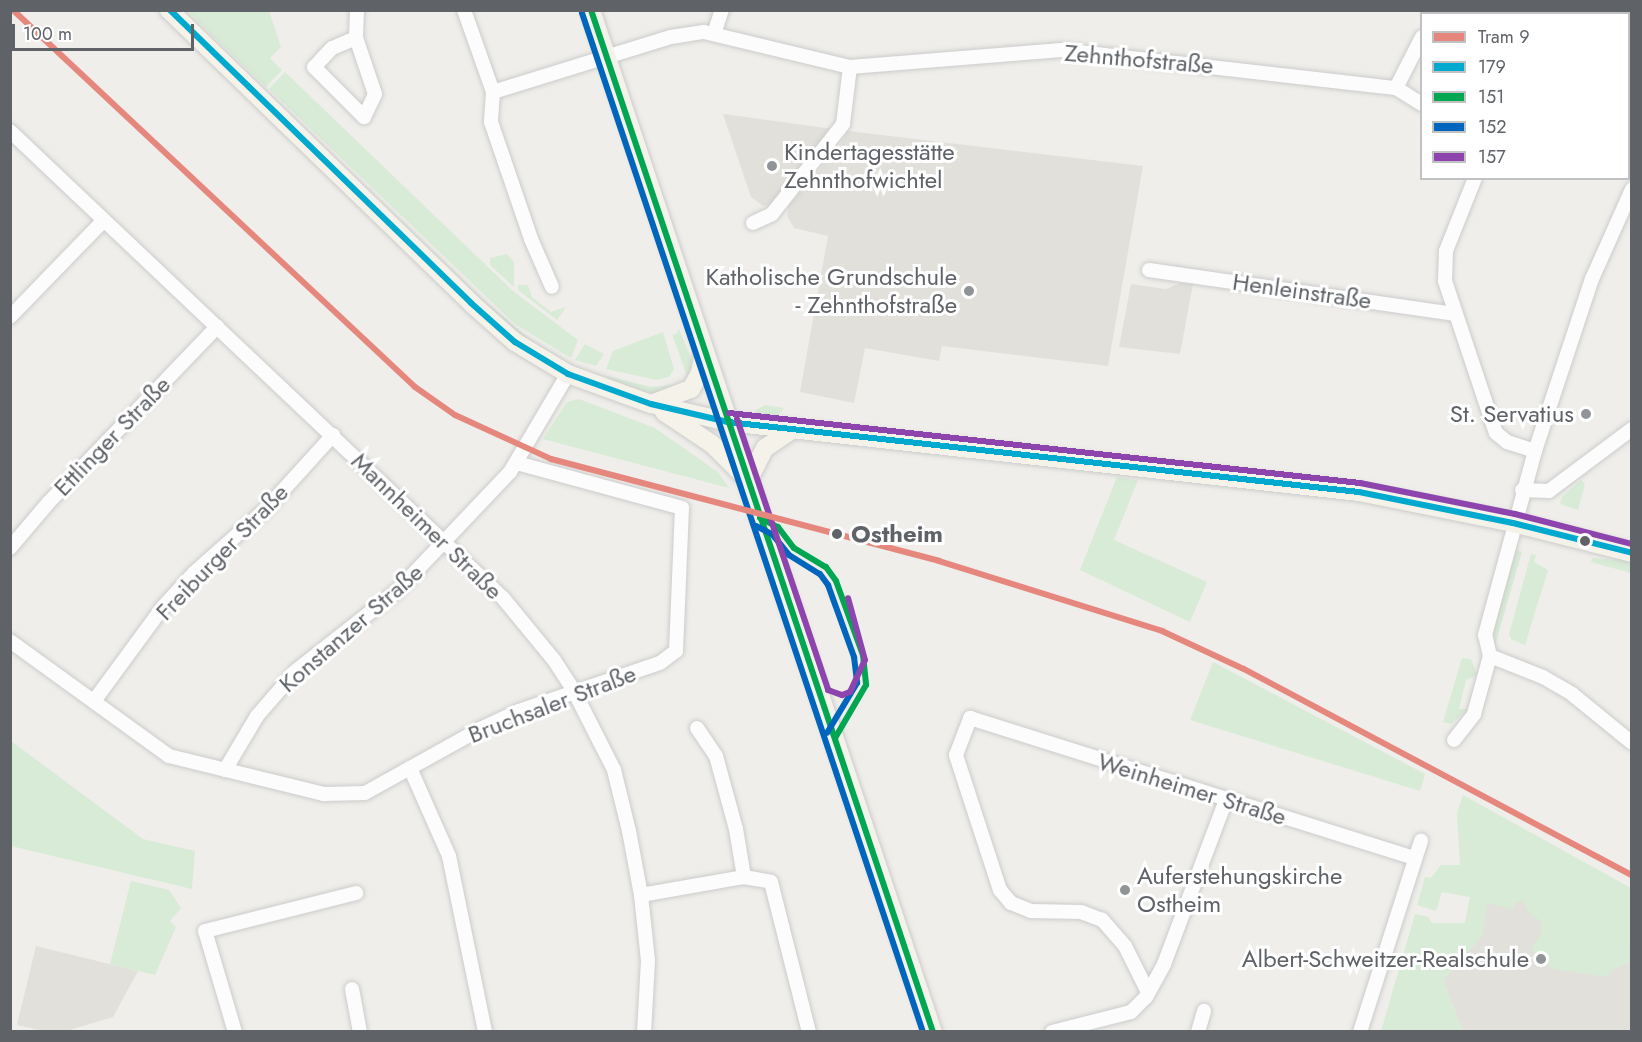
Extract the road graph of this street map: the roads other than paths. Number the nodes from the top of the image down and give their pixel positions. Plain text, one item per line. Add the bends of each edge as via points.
1 (169, 10) edge
2 (357, 10) edge
3 (464, 10) edge
4 (591, 10) edge
5 (722, 10) edge
6 (714, 34) junction
7 (356, 38) junction
8 (1420, 41) edge
9 (607, 57) junction
10 (850, 67) junction
11 (1396, 88) junction
12 (492, 93) junction
13 (1420, 103) edge
14 (10, 130) edge
15 (1474, 180) edge
16 (1630, 197) edge
17 (103, 220) junction
18 (753, 223) dead end
19 (1149, 270) dead end
20 (552, 287) dead end
21 (1454, 314) junction
22 (10, 318) edge
23 (217, 327) junction
24 (704, 352) junction
25 (568, 374) junction
26 (651, 404) junction
27 (728, 422) junction
28 (793, 429) junction
29 (1632, 429) edge
30 (333, 435) junction
31 (1535, 451) junction
32 (516, 463) junction
33 (748, 481) junction
34 (1522, 490) junction
35 (1513, 523) junction
36 (445, 543) junction
37 (10, 548) edge
38 (1632, 553) edge
39 (10, 640) edge
40 (1490, 656) junction
41 (574, 691) junction
42 (94, 701) junction
43 (697, 728) dead end
44 (1454, 740) dead end
45 (1632, 743) edge
46 (410, 768) junction
47 (225, 770) junction
48 (1227, 800) junction
49 (1421, 841) dead end
50 (1414, 858) junction
51 (744, 877) junction
52 (356, 893) dead end
53 (641, 895) junction
54 (352, 989) dead end
55 (1148, 992) junction
56 (1204, 1011) dead end
57 (235, 1032) edge
58 (360, 1032) edge
59 (485, 1032) edge
60 (644, 1032) edge
61 (809, 1032) edge
62 (933, 1032) edge
63 (1052, 1032) edge
64 (1198, 1032) edge
65 (1360, 1032) edge

1 - 25 main road via 471,303 515,342
2 - 7 street
3 - 12 street
4 - 9 main road
5 - 6 street
6 - 9 street, Zehnthofstraße via 675,36
6 - 10 street, Zehnthofstraße
7 - 7 street via 332,48 314,67 364,117 375,94
8 - 11 street
9 - 12 street, Zehnthofstraße
9 - 24 main road
10 - 11 street, Zehnthofstraße via 1061,50
10 - 18 street via 843,124 772,214
11 - 13 street, Zehnthofstraße
12 - 20 street via 491,122 531,239
14 - 17 street, Mannheimer Straße
15 - 21 street via 1446,251 1445,281
16 - 31 street via 1592,279
17 - 22 street
17 - 23 street, Mannheimer Straße
19 - 21 street, Henleinstraße
21 - 31 street via 1496,433 1507,442
23 - 30 street, Mannheimer Straße
23 - 37 street, Ettlinger Straße
24 - 26 main road via 700,373 691,389 673,399
24 - 27 main road
25 - 26 main road
25 - 32 street, Konstanzer Straße
26 - 27 main road
26 - 33 main road via 712,444
27 - 28 main road
27 - 33 main road
28 - 33 main road via 765,448
28 - 35 main road via 1359,492
29 - 34 street via 1549,490
30 - 36 street, Mannheimer Straße
30 - 42 street, Freiburger Straße via 266,509 194,573 163,607
31 - 34 street
32 - 36 street, Konstanzer Straße
32 - 41 street, Bruchsaler Straße via 682,508 676,651 660,663
33 - 62 main road
34 - 35 street
35 - 38 main road
35 - 40 street via 1485,635
36 - 41 street, Mannheimer Straße via 503,598
36 - 47 street, Konstanzer Straße via 397,591 297,670 257,716
39 - 42 street, Bruchsaler Straße
40 - 44 street via 1474,714
40 - 45 street via 1543,677 1572,694
41 - 46 street, Bruchsaler Straße via 480,729
41 - 53 street, Mannheimer Straße via 614,770
42 - 47 street, Bruchsaler Straße via 161,752
43 - 51 street via 716,756 736,829
46 - 47 street, Bruchsaler Straße via 365,793 348,796
46 - 59 street via 449,856
48 - 50 street, Weinheimer Straße
48 - 55 street via 1164,964
48 - 55 street, Weinheimer Straße via 970,718 956,755 1000,890 1011,903 1030,911 1081,912 1102,920 1125,946
49 - 50 street
50 - 65 street
51 - 53 street
51 - 61 street via 771,882
52 - 57 street via 205,932
53 - 60 street, Mannheimer Straße via 648,961
54 - 58 street
55 - 63 street via 1131,1012
56 - 64 street

